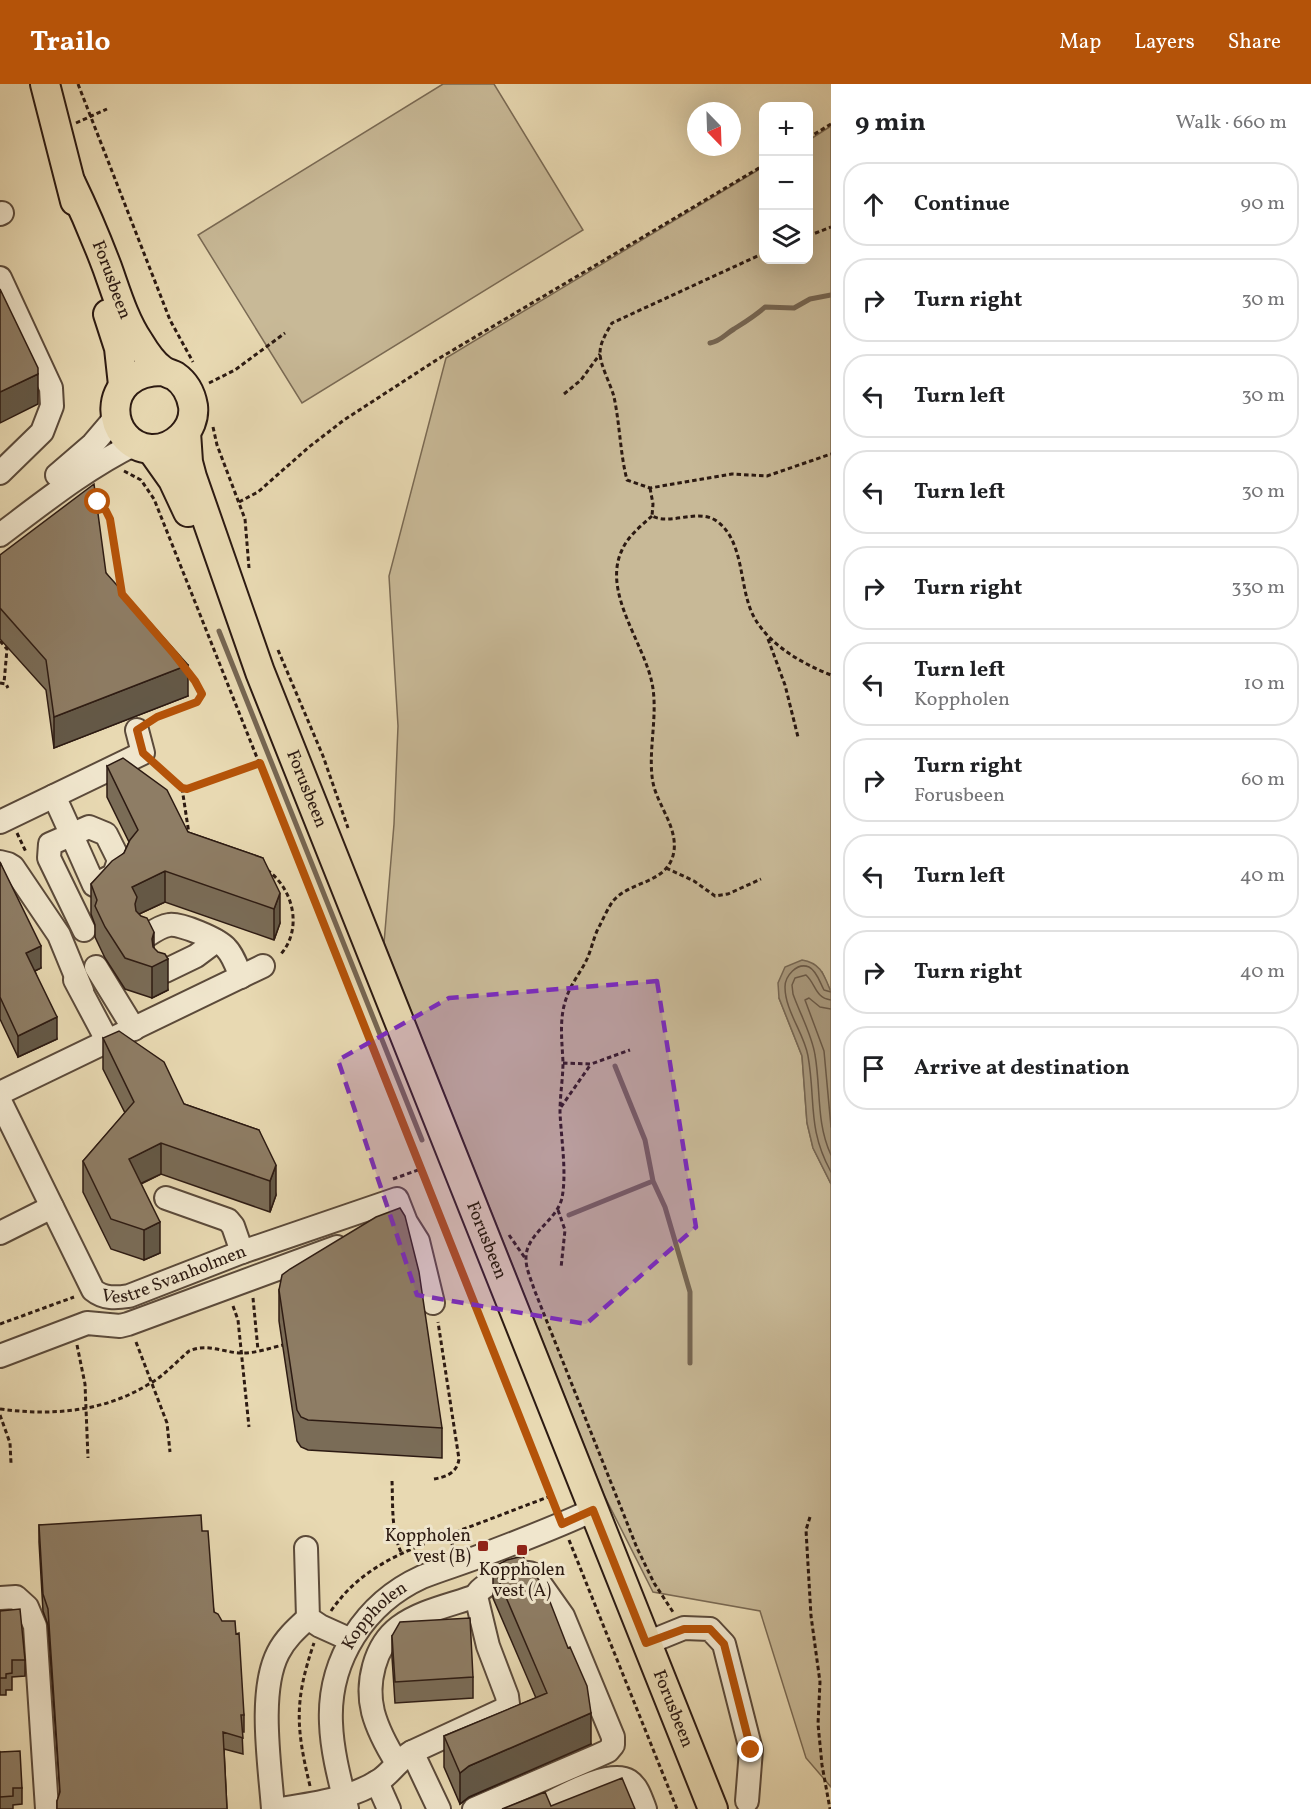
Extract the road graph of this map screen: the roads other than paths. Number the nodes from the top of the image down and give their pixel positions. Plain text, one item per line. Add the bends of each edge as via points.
1 (45, 84) edge
2 (71, 183) junction
3 (0, 278) edge
4 (163, 371) junction
5 (123, 385) junction
6 (116, 417) junction
7 (199, 429) junction
8 (143, 446) junction
9 (0, 473) edge
10 (0, 517) edge
11 (0, 535) edge
12 (260, 672) junction
13 (137, 730) road end
14 (54, 796) junction
15 (0, 822) edge
16 (0, 862) edge
17 (84, 930) dead end
18 (148, 935) edge
19 (216, 940) junction
20 (263, 966) road end
21 (96, 967) dead end
22 (165, 971) edge
23 (241, 977) junction
24 (134, 1029) junction
25 (108, 1042) junction
26 (0, 1093) edge
27 (0, 1101) edge
28 (166, 1198) dead end
29 (52, 1207) junction
30 (0, 1233) edge
31 (353, 1241) edge
32 (242, 1252) junction
33 (106, 1297) junction
34 (433, 1303) road end
35 (103, 1323) junction
36 (0, 1356) edge
37 (593, 1510) junction
38 (306, 1548) dead end
39 (482, 1555) junction
40 (484, 1590) junction
41 (0, 1598) edge
42 (308, 1618) junction
43 (351, 1640) junction
44 (646, 1643) junction
45 (404, 1757) junction
46 (377, 1782) junction
47 (747, 1801) dead end
48 (345, 1802) edge
49 (47, 1809) edge
50 (273, 1809) edge
51 (280, 1809) edge
52 (389, 1809) edge
53 (439, 1809) edge
54 (474, 1809) edge
55 (537, 1809) edge
56 (645, 1809) edge
57 (713, 1809) edge

1 - 2 main road, Forusbeen
2 - 4 main road, Forusbeen via 132,330
2 - 5 main road, Forusbeen via 92,266 119,348
3 - 9 street via 51,388 52,406 42,432
4 - 5 main road via 148,371
4 - 7 main road via 193,380 192,420
5 - 6 main road via 115,406
6 - 8 main road via 126,437
6 - 10 street via 79,457
7 - 8 main road via 164,448
7 - 12 main road, Forusbeen via 188,462
8 - 11 street via 105,458
8 - 12 main road, Forusbeen via 173,480
12 - 37 main road, Forusbeen
13 - 14 street via 143,753
14 - 15 street
14 - 17 street via 72,835 50,844 49,858
16 - 25 street via 13,867 46,917 50,937
18 - 19 street via 177,925
19 - 22 street via 196,956
19 - 23 street via 225,946
20 - 23 street
21 - 24 street
23 - 24 street
24 - 25 street
25 - 26 street
27 - 29 street, Vestre Svanholmen
28 - 32 street via 228,1220
29 - 30 street
29 - 33 street, Vestre Svanholmen via 93,1290
31 - 35 street via 128,1324
32 - 33 street, Vestre Svanholmen via 129,1296
32 - 34 street, Vestre Svanholmen via 397,1199 396,1226 418,1241
33 - 35 street
35 - 36 street via 87,1323
37 - 39 street, Koppholen
37 - 44 main road, Forusbeen
38 - 42 street
39 - 40 street
39 - 43 street, Koppholen via 402,1588 368,1616
40 - 45 street via 488,1646 508,1704 502,1712
40 - 45 street via 416,1617 399,1627 379,1651 371,1688 372,1710 377,1726
40 - 54 street via 524,1571 534,1575 563,1616 613,1745 608,1751
41 - 49 street via 16,1597 27,1607 35,1626
42 - 43 street
42 - 50 street via 286,1640 272,1672 267,1722
43 - 48 street, Koppholen via 338,1667 332,1693 331,1723
44 - 47 street via 684,1629 710,1629 724,1644 751,1750
44 - 57 main road, Forusbeen
45 - 46 street
45 - 53 street
46 - 48 street
46 - 52 street
48 - 51 street
55 - 56 street via 600,1780 618,1777 634,1786

